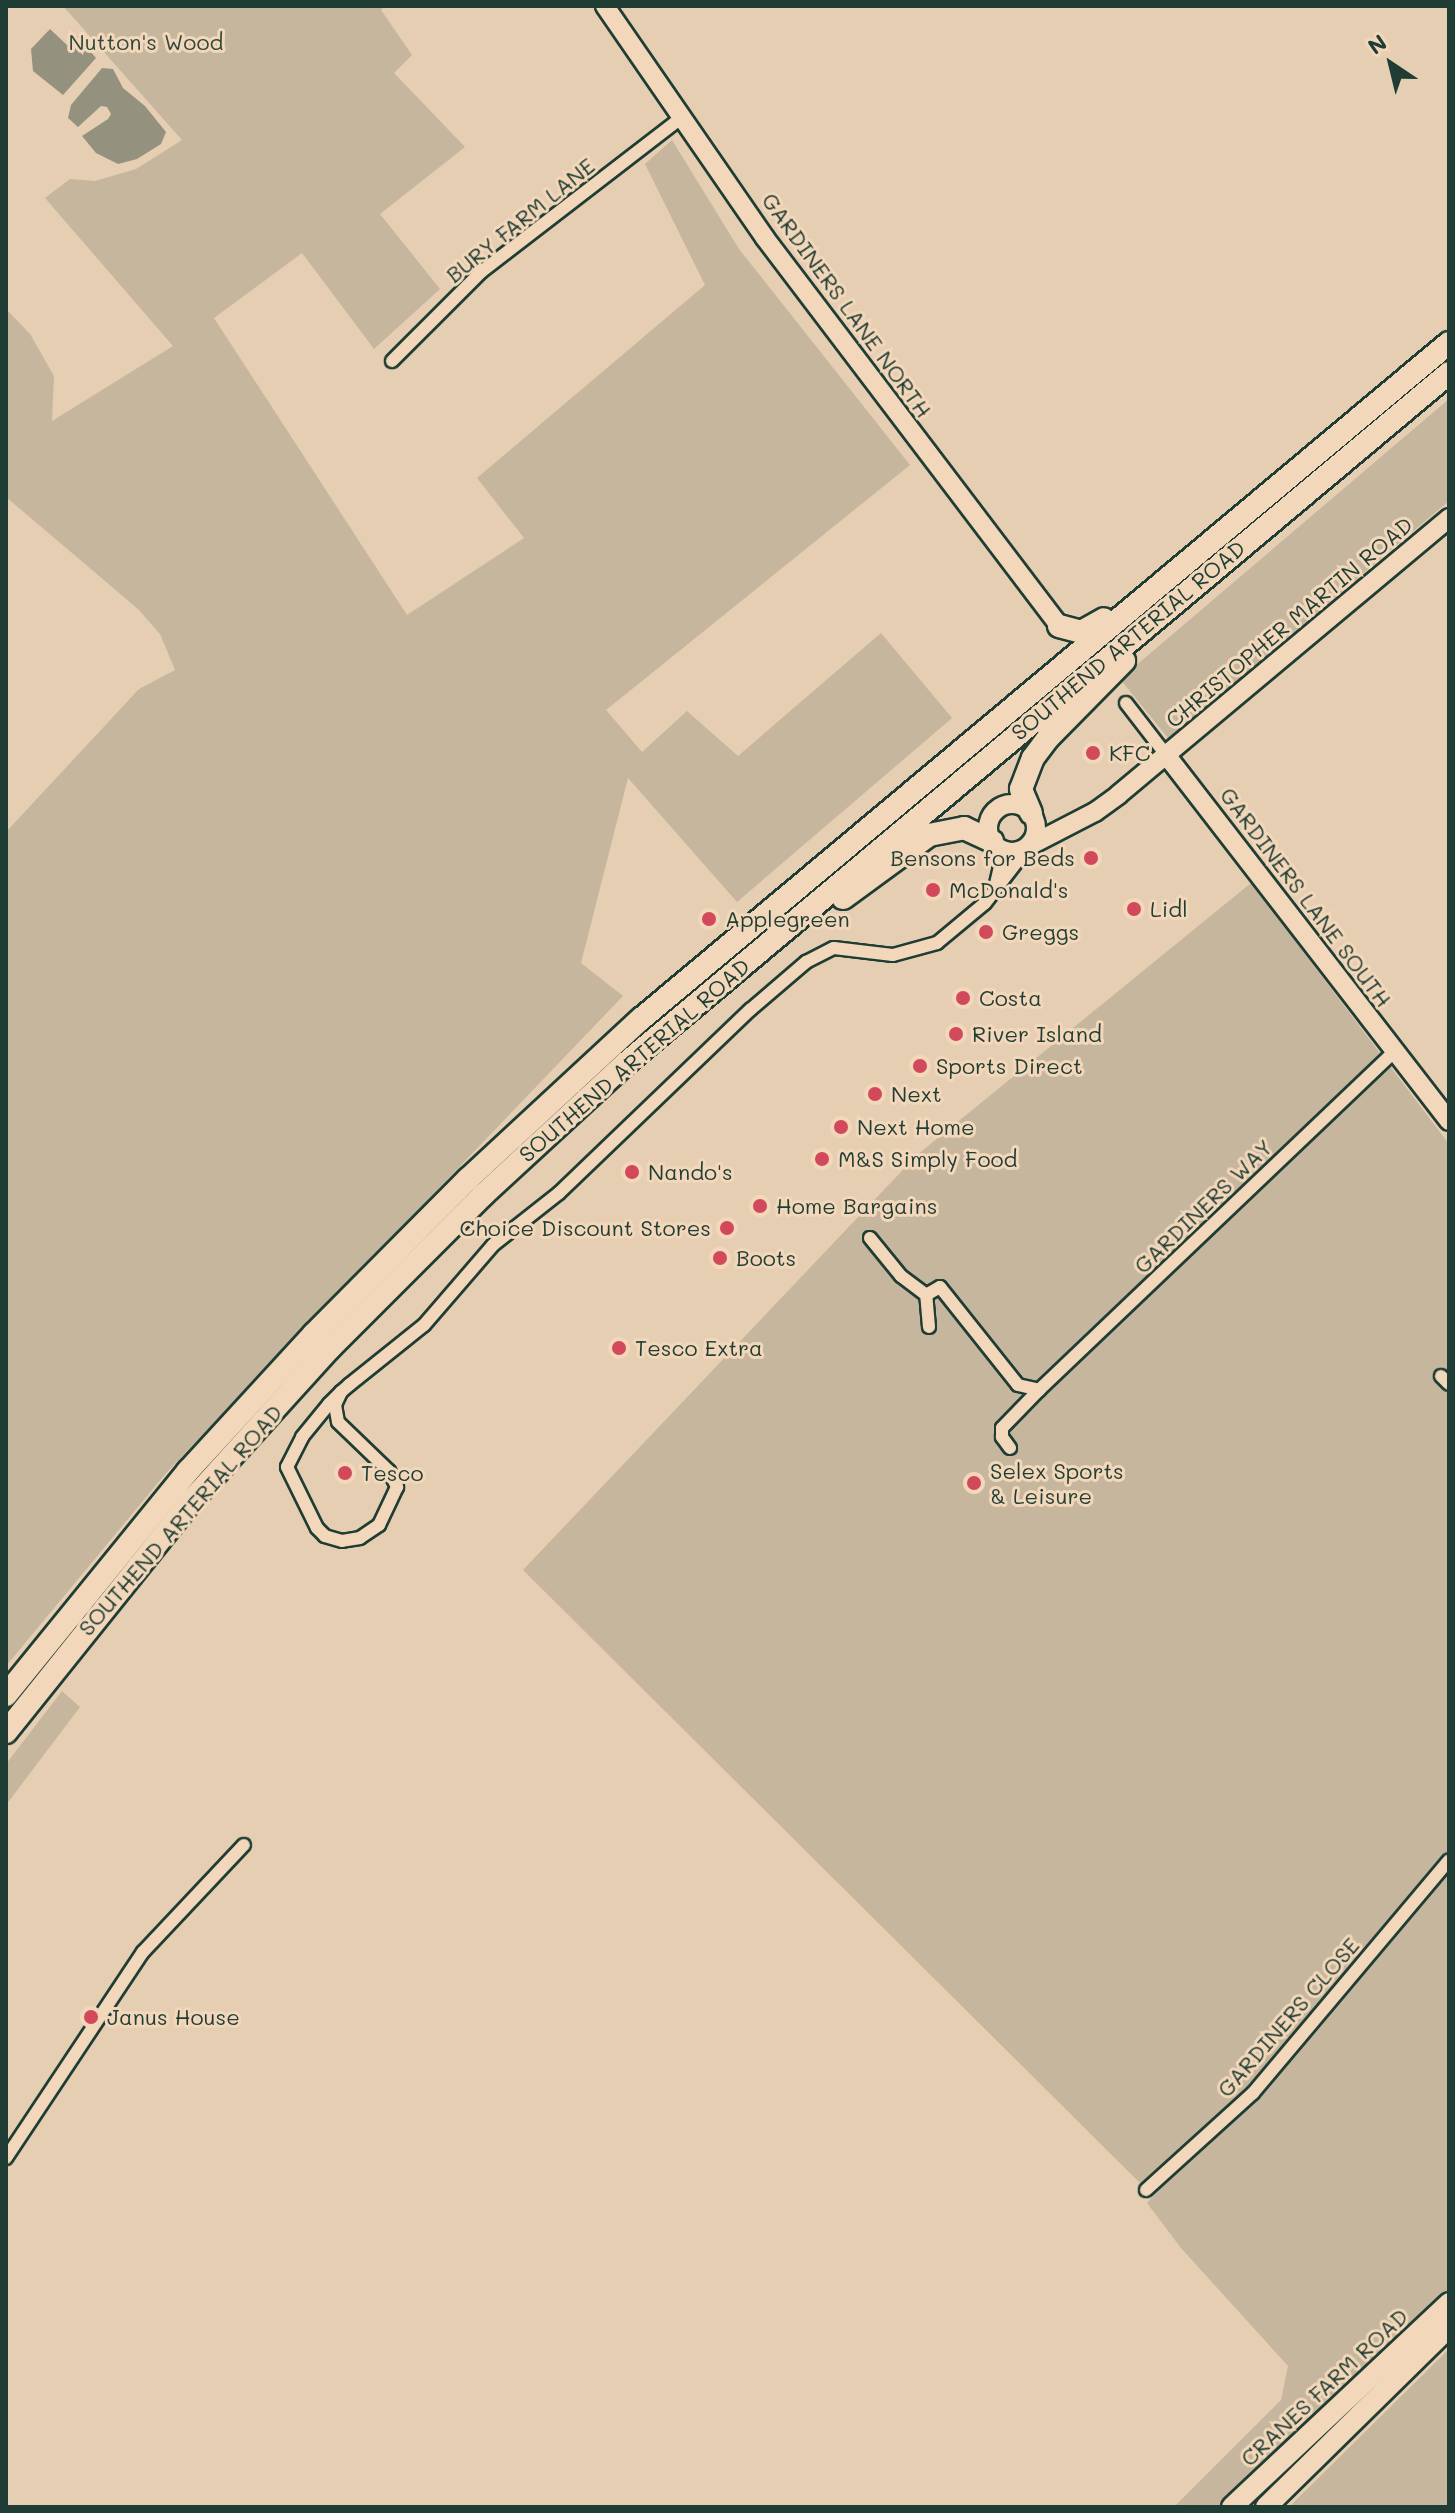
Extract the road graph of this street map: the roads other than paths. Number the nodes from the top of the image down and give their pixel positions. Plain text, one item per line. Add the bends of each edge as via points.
1 (605, 6) edge
2 (681, 118) junction
3 (1449, 343) edge
4 (392, 361) dead end
5 (1449, 373) edge
6 (1351, 440) junction
7 (1449, 518) edge
8 (1059, 626) junction
9 (1126, 703) dead end
10 (1167, 756) junction
11 (892, 809) junction
12 (1031, 813) junction
13 (1082, 819) junction
14 (992, 841) junction
15 (1029, 846) junction
16 (985, 903) junction
17 (1394, 1052) junction
18 (625, 1064) junction
19 (1449, 1121) edge
20 (870, 1238) dead end
21 (926, 1295) junction
22 (929, 1327) dead end
23 (1039, 1390) junction
24 (341, 1392) junction
25 (1010, 1448) dead end
26 (6, 1695) edge
27 (6, 1732) edge
28 (244, 1845) dead end
29 (1449, 1860) edge
30 (6, 2158) edge
31 (1146, 2190) dead end
32 (1449, 2303) edge
33 (1449, 2327) edge
34 (1232, 2507) edge
35 (1266, 2507) edge

1 - 2 street, GARDINERS LANE NORTH
2 - 4 street, BURY FARM LANE via 481,272
2 - 8 street, GARDINERS LANE NORTH via 765,238
3 - 6 highway, SOUTHEND ARTERIAL ROAD
5 - 6 highway, SOUTHEND ARTERIAL ROAD
6 - 8 highway via 1092,628 1072,632
6 - 11 highway, SOUTHEND ARTERIAL ROAD
6 - 12 highway via 1049,737 1022,781
6 - 18 highway, SOUTHEND ARTERIAL ROAD
7 - 10 street, CHRISTOPHER MARTIN ROAD
8 - 11 highway via 1063,642 1055,658
9 - 10 street, GARDINERS LANE SOUTH
10 - 13 street, CHRISTOPHER MARTIN ROAD
10 - 17 street, GARDINERS LANE SOUTH
11 - 26 highway, SOUTHEND ARTERIAL ROAD via 641,1019 468,1179 188,1471
12 - 13 street via 1050,823
12 - 14 street via 1011,803 997,808 989,820
12 - 15 street via 1037,828
13 - 15 street, CHRISTOPHER MARTIN ROAD
14 - 15 street via 1010,853
14 - 16 street via 1000,854 1000,873
14 - 18 highway via 964,828 916,842
15 - 16 street
16 - 24 street via 926,948 893,955 834,948 806,962 559,1193 493,1245 424,1325
17 - 19 street, GARDINERS LANE SOUTH
17 - 23 street, GARDINERS WAY
18 - 27 highway, SOUTHEND ARTERIAL ROAD via 483,1195 330,1348 163,1535
20 - 21 street via 901,1276
21 - 22 street
21 - 23 street via 940,1287 1018,1385
23 - 25 street, GARDINERS WAY via 1002,1428
24 - 24 street via 335,1405 338,1422 389,1471 397,1487 379,1525 360,1538 342,1541 317,1528 287,1467 302,1437
28 - 30 street via 143,1952
29 - 31 street, GARDINERS CLOSE via 1253,2093
32 - 34 main road, CRANES FARM ROAD
33 - 35 main road, CRANES FARM ROAD

